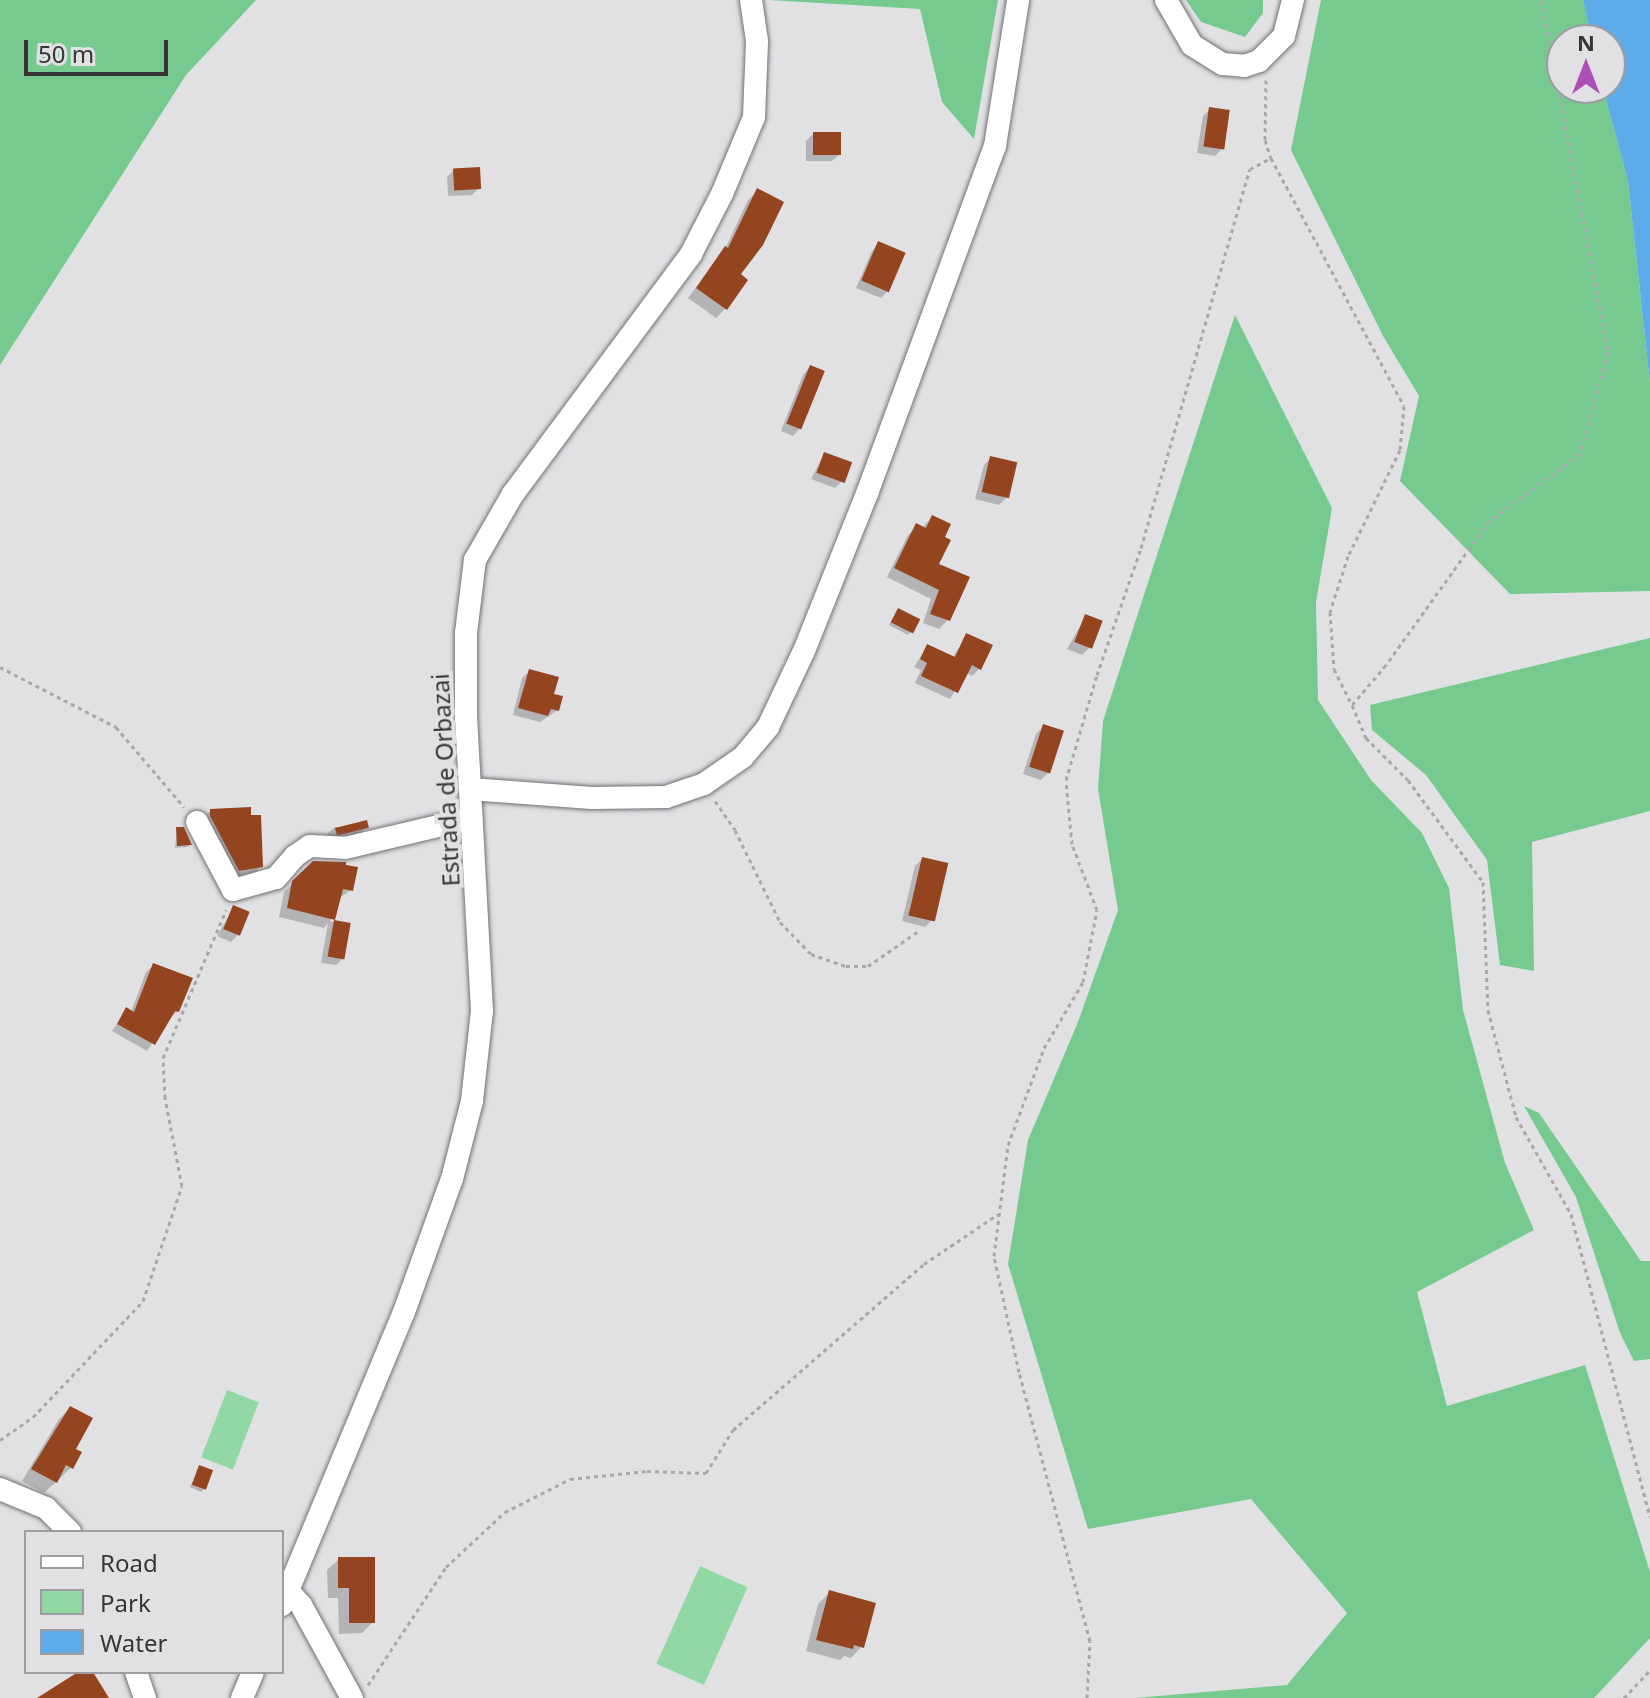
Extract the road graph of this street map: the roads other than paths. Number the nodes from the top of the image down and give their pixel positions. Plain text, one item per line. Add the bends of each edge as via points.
1 (751, 0) edge
2 (1018, 0) edge
3 (1166, 0) edge
4 (1293, 0) edge
5 (470, 789) junction
6 (472, 818) junction
7 (197, 822) road end
8 (0, 1489) edge
9 (68, 1530) edge
10 (285, 1598) edge
11 (137, 1674) edge
12 (252, 1674) edge
13 (360, 1692) edge
14 (145, 1698) edge
15 (242, 1698) edge

1 - 5 street, Estrada de Orbazai via 757,41 754,117 722,194 691,254 513,494 475,560 466,633
2 - 5 street via 995,146 868,491 768,727 743,757 704,784 666,797 592,798
3 - 4 street via 1192,45 1223,64 1244,66 1259,61 1284,36
5 - 6 street, Estrada de Orbazai
6 - 7 street via 345,848 310,846 276,878 233,890
6 - 10 street, Estrada de Orbazai via 482,1011 472,1101 452,1179 404,1312
8 - 9 street via 46,1508
10 - 13 street via 301,1605
11 - 14 street
12 - 15 street

